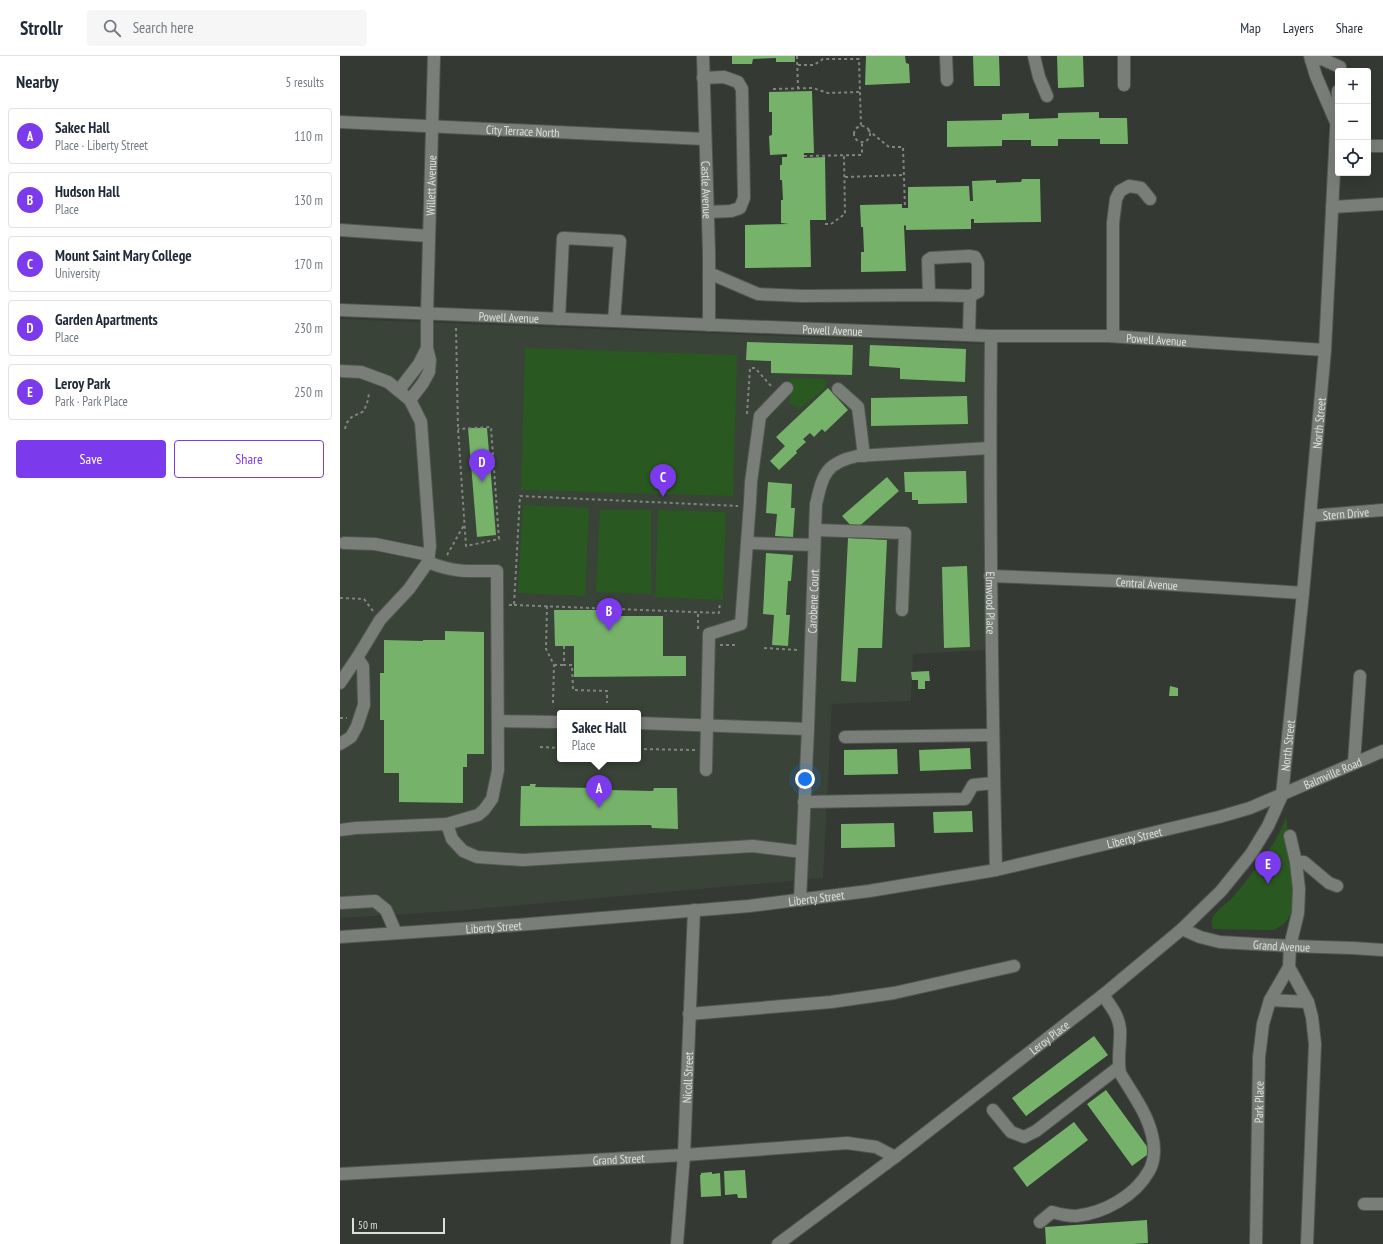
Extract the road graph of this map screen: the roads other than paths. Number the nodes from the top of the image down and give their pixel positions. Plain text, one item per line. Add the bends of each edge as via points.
1 (434, 56) edge
2 (703, 56) edge
3 (946, 56) edge
4 (1034, 56) edge
5 (1124, 56) edge
6 (1310, 58) edge
7 (1340, 65) edge
8 (704, 78) junction
9 (947, 80) dead end
10 (1124, 85) dead end
11 (1047, 96) dead end
12 (1335, 118) edge
13 (340, 122) edge
14 (432, 127) junction
15 (705, 139) junction
16 (1371, 146) edge
17 (1383, 146) edge
18 (1335, 162) edge
19 (1150, 199) dead end
20 (1383, 204) edge
21 (1332, 207) junction
22 (708, 212) junction
23 (340, 230) edge
24 (429, 236) junction
25 (709, 273) junction
26 (929, 295) junction
27 (970, 296) junction
28 (340, 310) edge
29 (427, 314) junction
30 (559, 319) junction
31 (614, 321) junction
32 (709, 325) junction
33 (969, 335) junction
34 (991, 336) junction
35 (1113, 336) junction
36 (427, 348) junction
37 (1325, 350) junction
38 (340, 371) edge
39 (787, 388) dead end
40 (838, 389) dead end
41 (399, 390) junction
42 (410, 400) junction
43 (989, 448) junction
44 (864, 456) junction
45 (1383, 510) edge
46 (1310, 516) junction
47 (815, 530) junction
48 (344, 543) dead end
49 (746, 543) junction
50 (814, 545) junction
51 (429, 559) junction
52 (990, 576) junction
53 (1303, 593) junction
54 (902, 610) dead end
55 (357, 658) junction
56 (1360, 676) dead end
57 (340, 683) edge
58 (498, 721) junction
59 (557, 722) edge
60 (641, 723) edge
61 (707, 726) junction
62 (808, 729) junction
63 (993, 735) junction
64 (845, 737) dead end
65 (340, 744) edge
66 (1383, 751) edge
67 (1354, 763) junction
68 (706, 770) dead end
69 (994, 783) junction
70 (1282, 795) junction
71 (804, 802) junction
72 (447, 824) junction
73 (340, 830) edge
74 (1290, 836) dead end
75 (802, 852) junction
76 (1296, 862) junction
77 (996, 870) junction
78 (1337, 886) dead end
79 (800, 900) junction
80 (340, 902) edge
81 (694, 910) junction
82 (1182, 929) junction
83 (396, 933) junction
84 (340, 937) edge
85 (1290, 946) junction
86 (1383, 950) edge
87 (1014, 966) dead end
88 (1289, 967) junction
89 (1103, 995) junction
90 (1270, 1000) junction
91 (1308, 1002) junction
92 (689, 1014) junction
93 (1119, 1067) junction
94 (993, 1110) dead end
95 (684, 1154) junction
96 (895, 1157) junction
97 (340, 1174) edge
98 (1364, 1204) dead end
99 (1383, 1204) edge
100 (1040, 1222) dead end
101 (677, 1244) edge
102 (778, 1244) edge
103 (1256, 1244) edge
104 (1307, 1244) edge

1 - 14 street, Willett Avenue
2 - 8 street, Castle Avenue
3 - 9 street
4 - 11 street
5 - 10 street
6 - 7 street
6 - 12 street, North Street
8 - 15 street, Castle Avenue
8 - 22 street via 724,78 738,82 742,89 744,198 740,208
13 - 14 street, City Terrace North
14 - 15 street, City Terrace North
14 - 24 street, Willett Avenue
15 - 22 street, Castle Avenue
16 - 17 street
18 - 21 street, North Street
19 - 35 street via 1141,188 1129,186 1120,191 1116,199 1113,222
20 - 21 street
21 - 37 street, North Street
22 - 25 street, Castle Avenue
23 - 24 street
24 - 29 street, Willett Avenue
25 - 26 street via 758,294
25 - 32 street, Castle Avenue
26 - 27 street
26 - 27 street via 928,260 969,256 975,258 978,263 978,292
27 - 33 street
28 - 29 street, Powell Avenue
29 - 30 street, Powell Avenue
29 - 36 street, Willett Avenue
30 - 31 street, Powell Avenue
30 - 31 street via 563,238 620,241
31 - 32 street, Powell Avenue
32 - 33 street, Powell Avenue
33 - 34 street, Powell Avenue
34 - 35 street, Powell Avenue
34 - 43 street, Elmwood Place
35 - 37 street, Powell Avenue
36 - 41 street via 419,364
36 - 42 street, Willett Avenue via 429,372
37 - 46 street, North Street
38 - 41 street via 361,372 388,382
39 - 49 street via 760,416
40 - 44 street via 858,407
41 - 42 street
42 - 51 street via 421,422
43 - 44 street, Carobene Court
43 - 52 street, Elmwood Place
44 - 47 street, Carobene Court via 844,459 831,466 822,480 816,504
45 - 46 street, Stern Drive
46 - 53 street, North Street
47 - 50 street, Carobene Court
47 - 54 street via 905,533
48 - 51 street via 376,544
49 - 50 street
49 - 61 street via 741,624 709,634
50 - 62 street, Carobene Court
51 - 55 street via 409,589 380,620
51 - 58 street via 441,568 457,571 497,571
52 - 53 street, Central Avenue
52 - 63 street, Elmwood Place
53 - 70 street, North Street
55 - 57 street
55 - 65 street via 363,666 364,705 351,737
56 - 67 street
58 - 59 street
58 - 72 street via 498,770 492,799 478,815
60 - 61 street
61 - 62 street
61 - 68 street
62 - 71 street, Carobene Court
63 - 64 street
63 - 69 street, Elmwood Place
66 - 67 street, Balmville Road
67 - 70 street, Balmville Road
69 - 71 street via 973,785 965,799
69 - 77 street, Elmwood Place
70 - 77 street, Liberty Street via 1219,817
70 - 82 street, Leroy Place via 1268,826 1251,854 1221,891
71 - 75 street, Carobene Court
72 - 73 street
72 - 75 street via 452,839 464,851 477,857 523,860 753,846
74 - 76 street, Park Place
75 - 79 street, Carobene Court
76 - 78 street via 1304,862 1329,883
76 - 85 street, Park Place via 1298,914
77 - 79 street, Liberty Street
79 - 81 street, Liberty Street
80 - 83 street via 375,901 386,910
81 - 83 street, Liberty Street
81 - 92 street, Nicoll Street
82 - 85 street, Grand Avenue via 1220,942
82 - 89 street, Leroy Place
83 - 84 street, Liberty Street
85 - 86 street, Grand Avenue
85 - 88 street, Park Place
87 - 92 street via 894,993 831,1002
88 - 90 street, Park Place
88 - 91 street
89 - 93 street via 1115,1012 1120,1028
89 - 96 street, Leroy Place
90 - 91 street
90 - 103 street, Park Place via 1263,1024 1259,1058
91 - 104 street via 1315,1044
92 - 95 street, Nicoll Street
93 - 94 street via 1036,1131 1024,1136 1011,1132
93 - 100 street via 1148,1122 1153,1137 1154,1156 1150,1171 1137,1187 1119,1202 1096,1212 1074,1216 1052,1212
95 - 96 street, Grand Street via 847,1143 876,1147
95 - 97 street, Grand Street
95 - 101 street, Nicoll Street
96 - 102 street, Leroy Place
98 - 99 street

